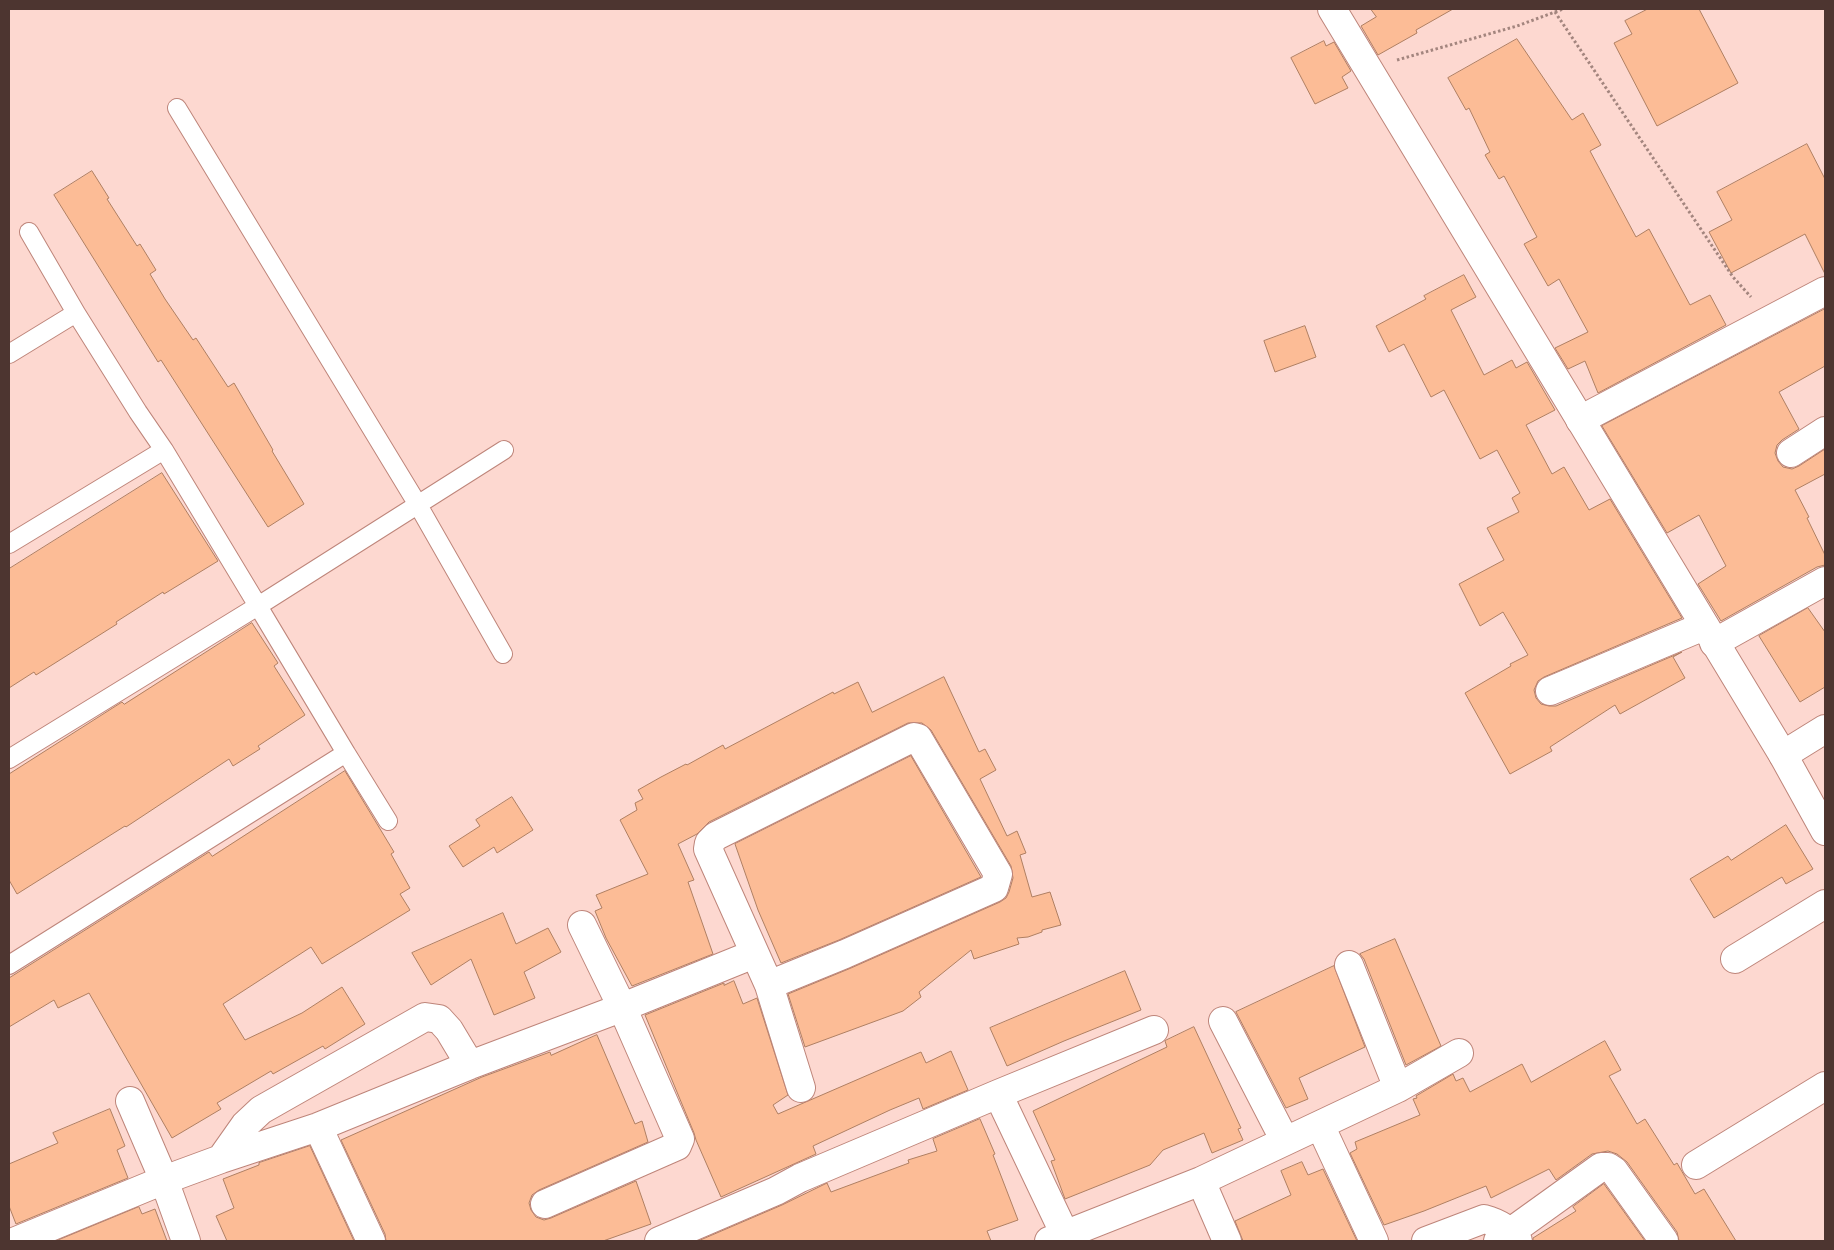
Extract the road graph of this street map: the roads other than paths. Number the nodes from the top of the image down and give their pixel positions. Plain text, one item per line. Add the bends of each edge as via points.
1 (1332, 9) edge
2 (177, 108) dead end
3 (29, 232) dead end
4 (1825, 291) edge
5 (76, 313) junction
6 (9, 354) edge
7 (1580, 420) junction
8 (1825, 431) edge
9 (164, 450) junction
10 (504, 450) dead end
11 (1790, 453) dead end
12 (418, 505) junction
13 (9, 544) edge
14 (1825, 581) edge
15 (258, 606) junction
16 (1709, 634) junction
17 (503, 654) dead end
18 (1550, 691) dead end
19 (1825, 730) edge
20 (346, 752) junction
21 (1782, 755) junction
22 (9, 758) edge
23 (388, 821) dead end
24 (1825, 831) edge
25 (1825, 904) edge
26 (582, 925) dead end
27 (754, 954) junction
28 (1735, 959) dead end
29 (9, 965) edge
30 (1349, 965) dead end
31 (768, 985) junction
32 (622, 1007) junction
33 (1223, 1021) dead end
34 (1154, 1030) dead end
35 (1460, 1053) dead end
36 (470, 1065) junction
37 (1825, 1086) edge
38 (801, 1088) dead end
39 (1398, 1088) junction
40 (998, 1094) junction
41 (130, 1101) dead end
42 (1320, 1126) junction
43 (318, 1127) junction
44 (1285, 1141) junction
45 (221, 1159) junction
46 (1696, 1165) dead end
47 (164, 1180) junction
48 (1200, 1181) junction
49 (545, 1204) dead end
50 (1509, 1238) edge
51 (673, 1239) edge
52 (1060, 1239) edge
53 (17, 1241) edge
54 (186, 1241) edge
55 (371, 1241) edge
56 (1227, 1241) edge
57 (1374, 1241) edge
58 (1426, 1241) edge
59 (1664, 1241) edge

1 - 7 street
2 - 12 lane
3 - 5 lane
4 - 7 street
5 - 6 lane
5 - 9 lane
7 - 16 street
8 - 11 street
9 - 13 lane
9 - 15 lane
10 - 12 lane
12 - 15 lane
12 - 17 lane
14 - 16 street
15 - 20 lane
15 - 22 lane
16 - 18 street
16 - 21 street
19 - 21 street
20 - 23 lane
20 - 29 lane
21 - 24 street
25 - 28 street
26 - 32 street
27 - 31 street
27 - 31 street via 708,849 712,839 914,737 918,738 998,874 994,888
27 - 32 street
30 - 39 street
31 - 38 street
32 - 36 street
32 - 49 street via 679,1143
33 - 44 street
34 - 40 street
35 - 39 street
36 - 43 street
36 - 45 street via 439,1019 425,1017 261,1110 245,1125
37 - 46 street
39 - 42 street
40 - 51 street via 800,1178
40 - 52 street
41 - 47 street
42 - 44 street
42 - 57 street
43 - 45 street
43 - 55 street
44 - 48 street
45 - 47 street
47 - 53 street
47 - 54 street
48 - 52 street
48 - 56 street
50 - 58 street via 1500,1224 1484,1219
50 - 59 street via 1601,1167 1608,1167

